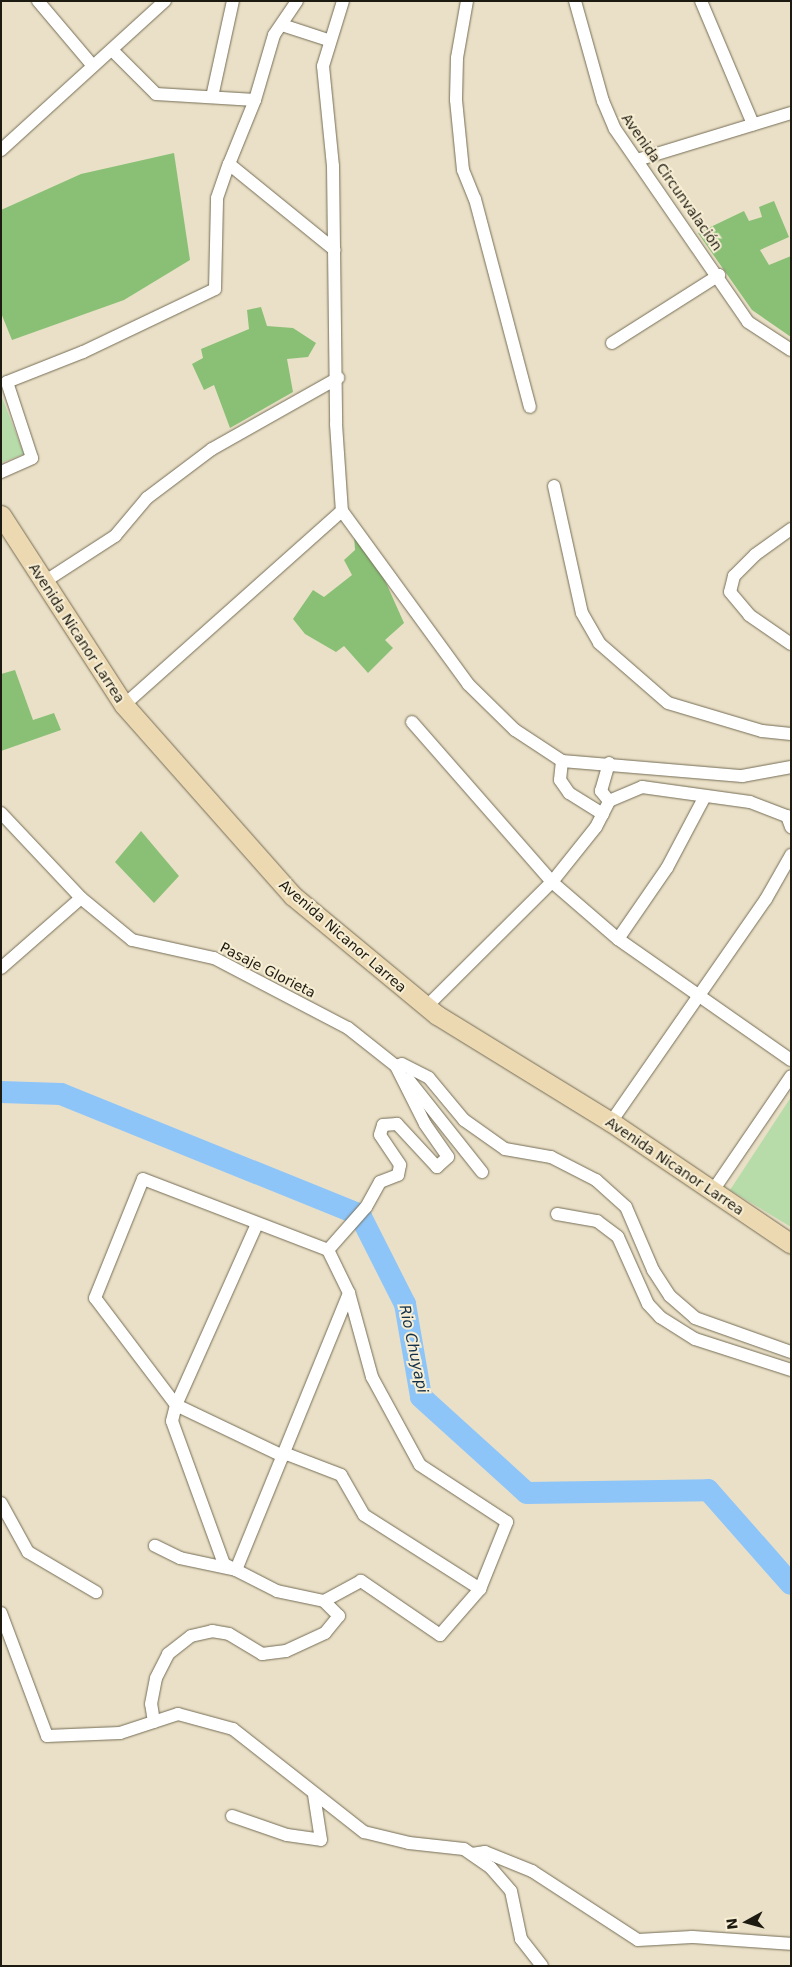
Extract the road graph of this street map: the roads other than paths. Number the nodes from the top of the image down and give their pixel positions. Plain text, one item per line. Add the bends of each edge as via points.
1 (38, 1) edge
2 (165, 1) edge
3 (234, 1) edge
4 (297, 1) edge
5 (343, 1) edge
6 (467, 1) edge
7 (575, 1) edge
8 (701, 1) edge
9 (282, 25) junction
10 (328, 40) junction
11 (112, 50) junction
12 (93, 66) junction
13 (212, 97) junction
14 (255, 100) junction
15 (791, 113) edge
16 (753, 124) junction
17 (1, 150) edge
18 (637, 160) junction
19 (229, 164) junction
20 (336, 250) junction
21 (719, 276) junction
22 (612, 343) dead end
23 (791, 350) edge
24 (338, 378) junction
25 (4, 382) edge
26 (530, 407) dead end
27 (1, 472) edge
28 (554, 486) dead end
29 (342, 511) junction
30 (1, 515) edge
31 (790, 528) edge
32 (44, 582) junction
33 (791, 644) edge
34 (124, 705) junction
35 (412, 722) dead end
36 (791, 734) edge
37 (562, 761) junction
38 (609, 763) junction
39 (791, 766) edge
40 (704, 798) junction
41 (609, 801) junction
42 (1, 813) edge
43 (603, 814) junction
44 (790, 819) edge
45 (791, 855) edge
46 (552, 882) junction
47 (81, 898) junction
48 (618, 939) junction
49 (1, 968) edge
50 (697, 996) junction
51 (426, 1006) junction
52 (791, 1060) edge
53 (396, 1066) junction
54 (791, 1076) edge
55 (612, 1122) junction
56 (482, 1172) dead end
57 (712, 1192) junction
58 (557, 1214) dead end
59 (257, 1224) junction
60 (791, 1244) edge
61 (328, 1250) junction
62 (349, 1293) junction
63 (791, 1352) edge
64 (791, 1370) edge
65 (176, 1405) junction
66 (283, 1454) junction
67 (1, 1502) edge
68 (155, 1546) dead end
69 (236, 1570) junction
70 (480, 1589) junction
71 (96, 1592) dead end
72 (324, 1601) junction
73 (1, 1613) edge
74 (154, 1722) junction
75 (314, 1795) junction
76 (232, 1816) dead end
77 (472, 1854) junction
78 (791, 1944) edge
79 (542, 1966) edge

1 - 12 street
2 - 11 street
3 - 13 street
4 - 9 street
5 - 10 street
6 - 26 street via 457,58 456,100 463,170 475,199
7 - 18 street, Avenida Circunvalación via 603,101
8 - 16 street
9 - 10 street
9 - 14 street via 268,51
10 - 20 street via 323,66
11 - 12 street
11 - 13 street via 156,94
12 - 17 street
13 - 14 street
14 - 19 street
15 - 16 street
16 - 18 street
18 - 21 street, Avenida Circunvalación
19 - 20 street
19 - 25 street via 217,198 215,289 82,352
20 - 24 street
21 - 22 street
21 - 23 street, Avenida Circunvalación via 748,322
24 - 29 street
24 - 32 street via 212,449 147,498 116,536
25 - 27 street via 32,458
28 - 36 street via 582,613 599,643 668,703 762,731
29 - 34 street
29 - 37 street via 468,684 515,730
30 - 32 main road, Avenida Nicanor Larrea
31 - 33 street via 734,576 730,592 750,615
32 - 34 main road, Avenida Nicanor Larrea
34 - 51 main road, Avenida Nicanor Larrea via 294,896
35 - 46 street
37 - 38 street
37 - 43 street via 560,780 569,793
38 - 39 street via 742,776
38 - 41 street via 601,790
40 - 41 street via 642,787
40 - 44 street via 750,802
40 - 48 street via 667,868
41 - 43 street
42 - 47 street, Pasaje Glorieta
43 - 46 street
45 - 50 street
46 - 48 street
46 - 51 street
47 - 49 street
47 - 53 street, Pasaje Glorieta via 132,940 214,958 332,1022
48 - 50 street
50 - 52 street
50 - 55 street
51 - 55 main road, Avenida Nicanor Larrea
53 - 56 street
53 - 61 street via 425,1124 448,1157 437,1167 397,1124 383,1125 380,1135 400,1165 398,1175 380,1182 366,1207
53 - 63 street via 402,1064 429,1078 464,1120 505,1149 551,1157 596,1180 626,1207 653,1270 670,1296 695,1318
54 - 57 street
55 - 57 main road, Avenida Nicanor Larrea
57 - 60 main road, Avenida Nicanor Larrea
58 - 64 street via 597,1221 618,1237 648,1304 660,1317 696,1339
59 - 61 street
59 - 65 street
59 - 65 street via 143,1179 95,1298
61 - 62 street
62 - 66 street
62 - 70 street via 372,1377 420,1465 507,1522
65 - 66 street
65 - 69 street via 172,1420 218,1555
66 - 69 street
66 - 70 street via 341,1476 364,1515
67 - 71 street via 28,1552
68 - 69 street via 180,1558
69 - 72 street via 277,1592
70 - 72 street via 440,1635 360,1581
72 - 74 street via 339,1616 325,1633 286,1650 262,1654 229,1634 212,1631 191,1636 168,1654 156,1678 151,1704
73 - 74 street via 47,1736 120,1733
74 - 75 street via 178,1714 233,1729 281,1763
75 - 76 street via 321,1840 287,1835
75 - 77 street via 364,1832 381,1838 445,1844
77 - 78 street via 485,1852 532,1871 638,1940 692,1937
77 - 79 street via 511,1891 522,1939

